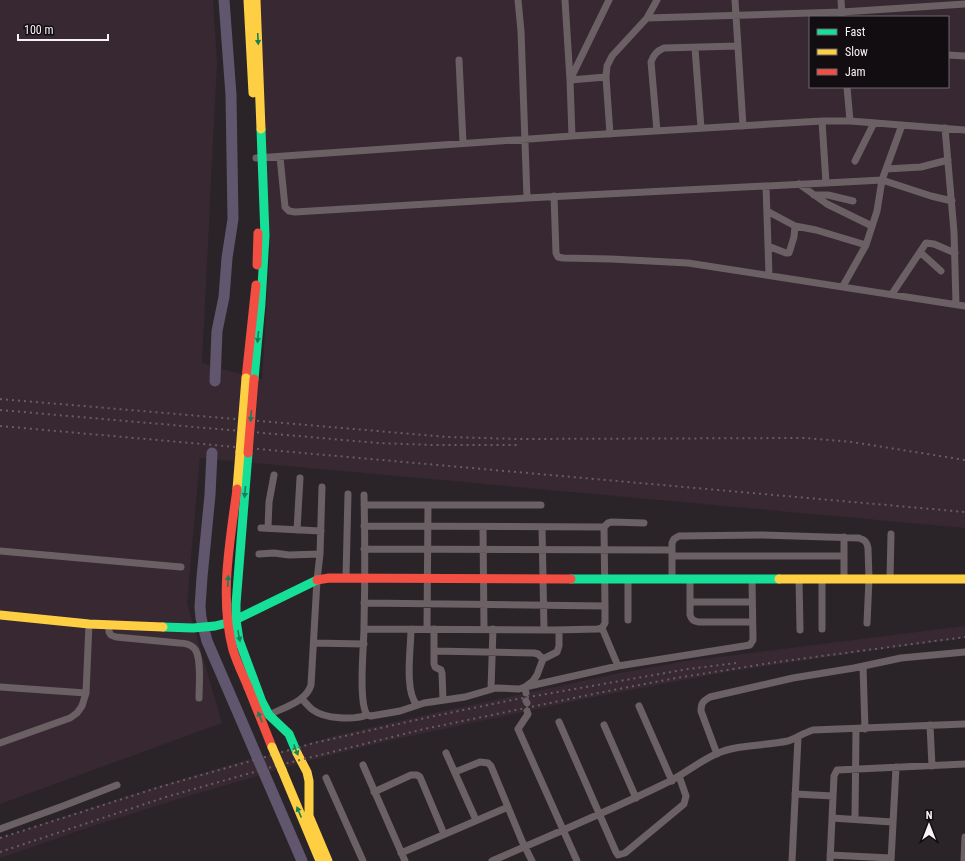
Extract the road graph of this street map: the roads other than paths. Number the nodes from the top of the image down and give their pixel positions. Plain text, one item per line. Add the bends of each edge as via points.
1 (248, 0) edge
2 (256, 0) edge
3 (518, 0) edge
4 (566, 0) edge
5 (609, 0) edge
6 (657, 0) edge
7 (735, 0) edge
8 (841, 0) edge
9 (965, 4) edge
10 (842, 14) edge
11 (736, 16) junction
12 (647, 18) junction
13 (738, 46) junction
14 (695, 48) junction
15 (949, 55) edge
16 (965, 56) edge
17 (459, 60) dead end
18 (606, 77) junction
19 (570, 80) junction
20 (847, 88) edge
21 (822, 121) junction
22 (850, 121) junction
23 (874, 123) junction
24 (902, 125) junction
25 (743, 126) junction
26 (701, 128) junction
27 (945, 128) junction
28 (965, 130) edge
29 (657, 131) junction
30 (610, 134) junction
31 (572, 136) junction
32 (526, 140) junction
33 (463, 144) junction
34 (280, 156) junction
35 (259, 158) junction
36 (948, 160) junction
37 (855, 161) dead end
38 (886, 169) junction
39 (882, 180) junction
40 (826, 183) junction
41 (799, 184) junction
42 (766, 186) junction
43 (814, 195) junction
44 (554, 196) junction
45 (527, 198) junction
46 (853, 201) dead end
47 (952, 201) junction
48 (767, 211) junction
49 (795, 226) junction
50 (872, 226) junction
51 (866, 245) junction
52 (768, 246) junction
53 (920, 252) junction
54 (955, 252) junction
55 (941, 270) dead end
56 (769, 275) junction
57 (843, 286) junction
58 (892, 294) junction
59 (956, 304) junction
60 (965, 306) edge
61 (244, 453) junction
62 (274, 475) dead end
63 (300, 478) dead end
64 (322, 487) dead end
65 (348, 494) dead end
66 (364, 495) dead end
67 (364, 505) junction
68 (428, 505) junction
69 (541, 505) dead end
70 (644, 523) dead end
71 (364, 526) junction
72 (427, 526) junction
73 (483, 527) junction
74 (542, 527) junction
75 (604, 528) junction
76 (297, 530) junction
77 (321, 531) junction
78 (891, 534) dead end
79 (844, 537) junction
80 (364, 549) junction
81 (484, 549) junction
82 (427, 550) junction
83 (542, 550) junction
84 (604, 550) junction
85 (0, 551) edge
86 (672, 553) junction
87 (259, 554) dead end
88 (320, 554) junction
89 (844, 556) junction
90 (181, 568) dead end
91 (346, 577) junction
92 (364, 577) junction
93 (427, 578) junction
94 (965, 578) edge
95 (484, 579) junction
96 (544, 579) junction
97 (605, 579) junction
98 (628, 579) junction
99 (752, 579) junction
100 (799, 579) junction
101 (822, 579) junction
102 (844, 579) junction
103 (869, 579) junction
104 (890, 579) junction
105 (317, 580) junction
106 (672, 580) junction
107 (690, 580) junction
108 (690, 602) junction
109 (752, 602) junction
110 (364, 603) junction
111 (427, 604) junction
112 (484, 604) junction
113 (544, 605) junction
114 (605, 606) junction
115 (0, 615) edge
116 (236, 620) junction
117 (628, 620) dead end
118 (752, 622) junction
119 (867, 623) dead end
120 (89, 624) junction
121 (109, 624) junction
122 (602, 628) junction
123 (364, 629) junction
124 (411, 629) junction
125 (430, 629) junction
126 (484, 629) junction
127 (493, 629) junction
128 (822, 629) dead end
129 (544, 630) junction
130 (559, 630) junction
131 (800, 630) dead end
132 (314, 643) junction
133 (364, 644) junction
134 (434, 651) junction
135 (492, 652) junction
136 (965, 652) edge
137 (543, 658) junction
138 (618, 666) junction
139 (863, 666) junction
140 (0, 687) edge
141 (491, 689) junction
142 (526, 690) junction
143 (86, 693) junction
144 (199, 698) dead end
145 (302, 698) junction
146 (443, 700) junction
147 (417, 705) junction
148 (639, 706) dead end
149 (527, 711) dead end
150 (269, 715) junction
151 (367, 715) junction
152 (559, 722) dead end
153 (965, 724) edge
154 (604, 725) dead end
155 (930, 725) junction
156 (856, 729) junction
157 (865, 729) junction
158 (798, 738) junction
159 (0, 743) edge
160 (446, 753) dead end
161 (717, 754) junction
162 (965, 764) edge
163 (363, 765) dead end
164 (932, 766) junction
165 (896, 767) junction
166 (857, 769) junction
167 (454, 772) junction
168 (679, 776) junction
169 (326, 778) dead end
170 (672, 780) junction
171 (117, 785) dead end
172 (374, 792) junction
173 (795, 794) junction
174 (833, 796) junction
175 (636, 798) junction
176 (508, 807) junction
177 (599, 813) junction
178 (832, 818) junction
179 (855, 819) junction
180 (476, 820) junction
181 (892, 822) junction
182 (0, 829) edge
183 (563, 830) junction
184 (444, 834) junction
185 (965, 837) edge
186 (965, 843) edge
187 (526, 846) junction
188 (402, 853) junction
189 (830, 858) edge
190 (891, 860) edge
191 (320, 861) edge
192 (328, 861) edge
193 (363, 861) edge
194 (405, 861) edge
195 (492, 861) edge
196 (532, 861) edge
197 (577, 861) edge
198 (792, 861) edge
199 (964, 861) edge

1 - 35 street
2 -> 35 street
3 - 32 street
4 - 19 street
5 - 19 street
6 - 12 street
7 - 11 street
8 - 10 street
9 - 10 street
10 - 11 street
11 - 12 street
11 - 13 street
12 - 18 street via 612,56 607,66
13 - 14 street
13 - 25 street
14 - 26 street
14 - 29 street via 664,48 657,51 653,57 651,62
15 - 16 street
17 - 33 street
18 - 19 street
18 - 30 street
19 - 31 street
20 - 22 street
21 - 22 street
21 - 25 street
21 - 40 street
22 - 23 street
23 - 24 street
23 - 37 street
24 - 27 street
24 - 38 street
25 - 26 street
26 - 29 street
27 - 28 street
27 - 36 street
29 - 30 street
30 - 31 street
31 - 32 street
32 - 33 street
32 - 45 street
33 - 34 street
34 - 35 street
34 - 45 street via 283,201 289,211
35 - 61 street, bridge via 258,259
36 - 38 street via 921,167
36 - 47 street
38 - 39 street
39 - 40 street
39 - 47 street
39 - 50 street
40 - 41 street
41 - 42 street
41 - 43 street
42 - 44 street
42 - 48 street
43 - 46 street via 828,195
43 - 50 street
44 - 45 street
44 - 56 street via 556,253 563,258 688,263
47 - 54 street
48 - 49 street
48 - 52 street
49 - 51 street
49 - 52 street via 789,252
50 - 51 street
51 - 57 street
52 - 56 street
53 - 54 street via 929,243
53 - 55 street
53 - 58 street
54 - 59 street
56 - 57 street
57 - 58 street
58 - 59 street
59 - 60 street
61 -> 116 street
191 -> 61 street, bridge via 232,645 227,612 228,586 236,489
62 - 76 street via 264,528
63 - 76 street
64 - 77 street
65 - 91 street
66 - 67 street
67 - 68 street
67 - 71 street
68 - 69 street
68 - 72 street
70 - 75 street via 612,522
71 - 72 street
71 - 80 street
72 - 73 street
72 - 82 street
73 - 74 street
73 - 81 street
74 - 75 street
74 - 83 street
75 - 84 street
76 - 77 street
77 - 88 street
78 - 104 street
79 - 86 street via 679,536 674,539
79 - 89 street
79 - 103 street via 859,538 867,543
80 - 82 street
80 - 92 street
81 - 82 street
81 - 83 street
81 - 95 street
82 - 93 street
83 - 84 street
83 - 96 street
84 - 86 street
84 - 97 street
85 - 90 street
86 - 89 street
86 - 106 street
87 - 88 street
88 - 105 street
89 - 102 street
91 - 92 street
91 - 105 street
92 - 93 street
92 - 110 street
93 - 95 street
93 - 111 street
94 - 104 street
95 - 96 street
95 - 112 street
96 - 97 street
96 - 113 street
97 - 98 street
97 - 114 street
98 - 106 street
98 - 117 street
99 - 100 street
99 - 107 street
99 - 109 street
100 - 101 street
100 - 131 street
101 - 102 street
101 - 128 street
102 - 103 street
103 - 104 street
103 - 119 street
105 - 116 street
105 - 132 street
106 - 107 street
107 - 108 street
108 - 109 street
108 - 118 street via 690,616 694,621
109 - 118 street
110 - 111 street
110 - 123 street
111 - 112 street
111 - 125 street
112 - 113 street
112 - 126 street
113 - 114 street
113 - 129 street
114 - 122 street
115 - 120 street
116 - 121 street via 227,624 193,628
116 -> 150 street via 245,658
118 - 138 street via 753,640 750,645
120 - 121 street
120 - 143 street
121 - 144 street via 109,632 116,637 180,642 193,647 199,657
122 - 130 street
122 - 138 street
123 - 124 street
123 - 133 street
124 - 125 street
124 - 147 street via 409,686 411,698
125 - 126 street
125 - 134 street
126 - 127 street
127 - 129 street
127 - 135 street
129 - 130 street
130 - 137 street via 557,652
132 - 133 street
132 - 145 street via 310,690
133 - 151 street via 362,689 364,711
134 - 135 street
134 - 146 street via 435,667 442,673
135 - 137 street via 534,653
135 - 141 street
136 - 139 street via 901,658
137 - 142 street via 537,675
138 - 142 street
139 - 157 street
139 - 161 street via 793,678 702,701 701,711
140 - 143 street
141 - 142 street
141 - 146 street
143 - 159 street via 82,706 70,718
145 - 150 street
145 - 151 street via 313,710 326,715 355,718
146 - 147 street
147 - 151 street via 400,711
148 - 170 street
149 - 183 street via 528,714 518,729
150 -> 192 street via 289,734 306,772 309,781 310,816
152 - 177 street
153 - 155 street
154 - 175 street
155 - 157 street
155 - 164 street
156 - 157 street
156 - 158 street via 813,730 804,732
156 - 166 street
158 - 161 street
158 - 173 street
160 - 167 street
161 - 168 street
162 - 164 street
163 - 172 street
164 - 165 street
165 - 166 street
165 - 181 street
166 - 174 street via 842,769 835,772
166 - 179 street
167 - 176 street via 480,762 488,763
167 - 180 street
168 - 170 street
168 - 177 street via 686,796 684,804 626,853 618,855
169 - 193 street
170 - 175 street
171 - 182 street
172 - 184 street via 411,775 417,775
172 - 188 street
173 - 174 street
173 - 198 street
174 - 178 street
175 - 177 street
176 - 180 street
176 - 187 street
177 - 183 street
178 - 179 street
178 - 189 street
179 - 181 street
180 - 184 street
181 - 190 street
183 - 187 street
183 - 197 street
184 - 188 street
185 - 186 street
186 - 199 street
187 - 195 street
187 - 196 street
188 - 194 street
189 - 190 street

